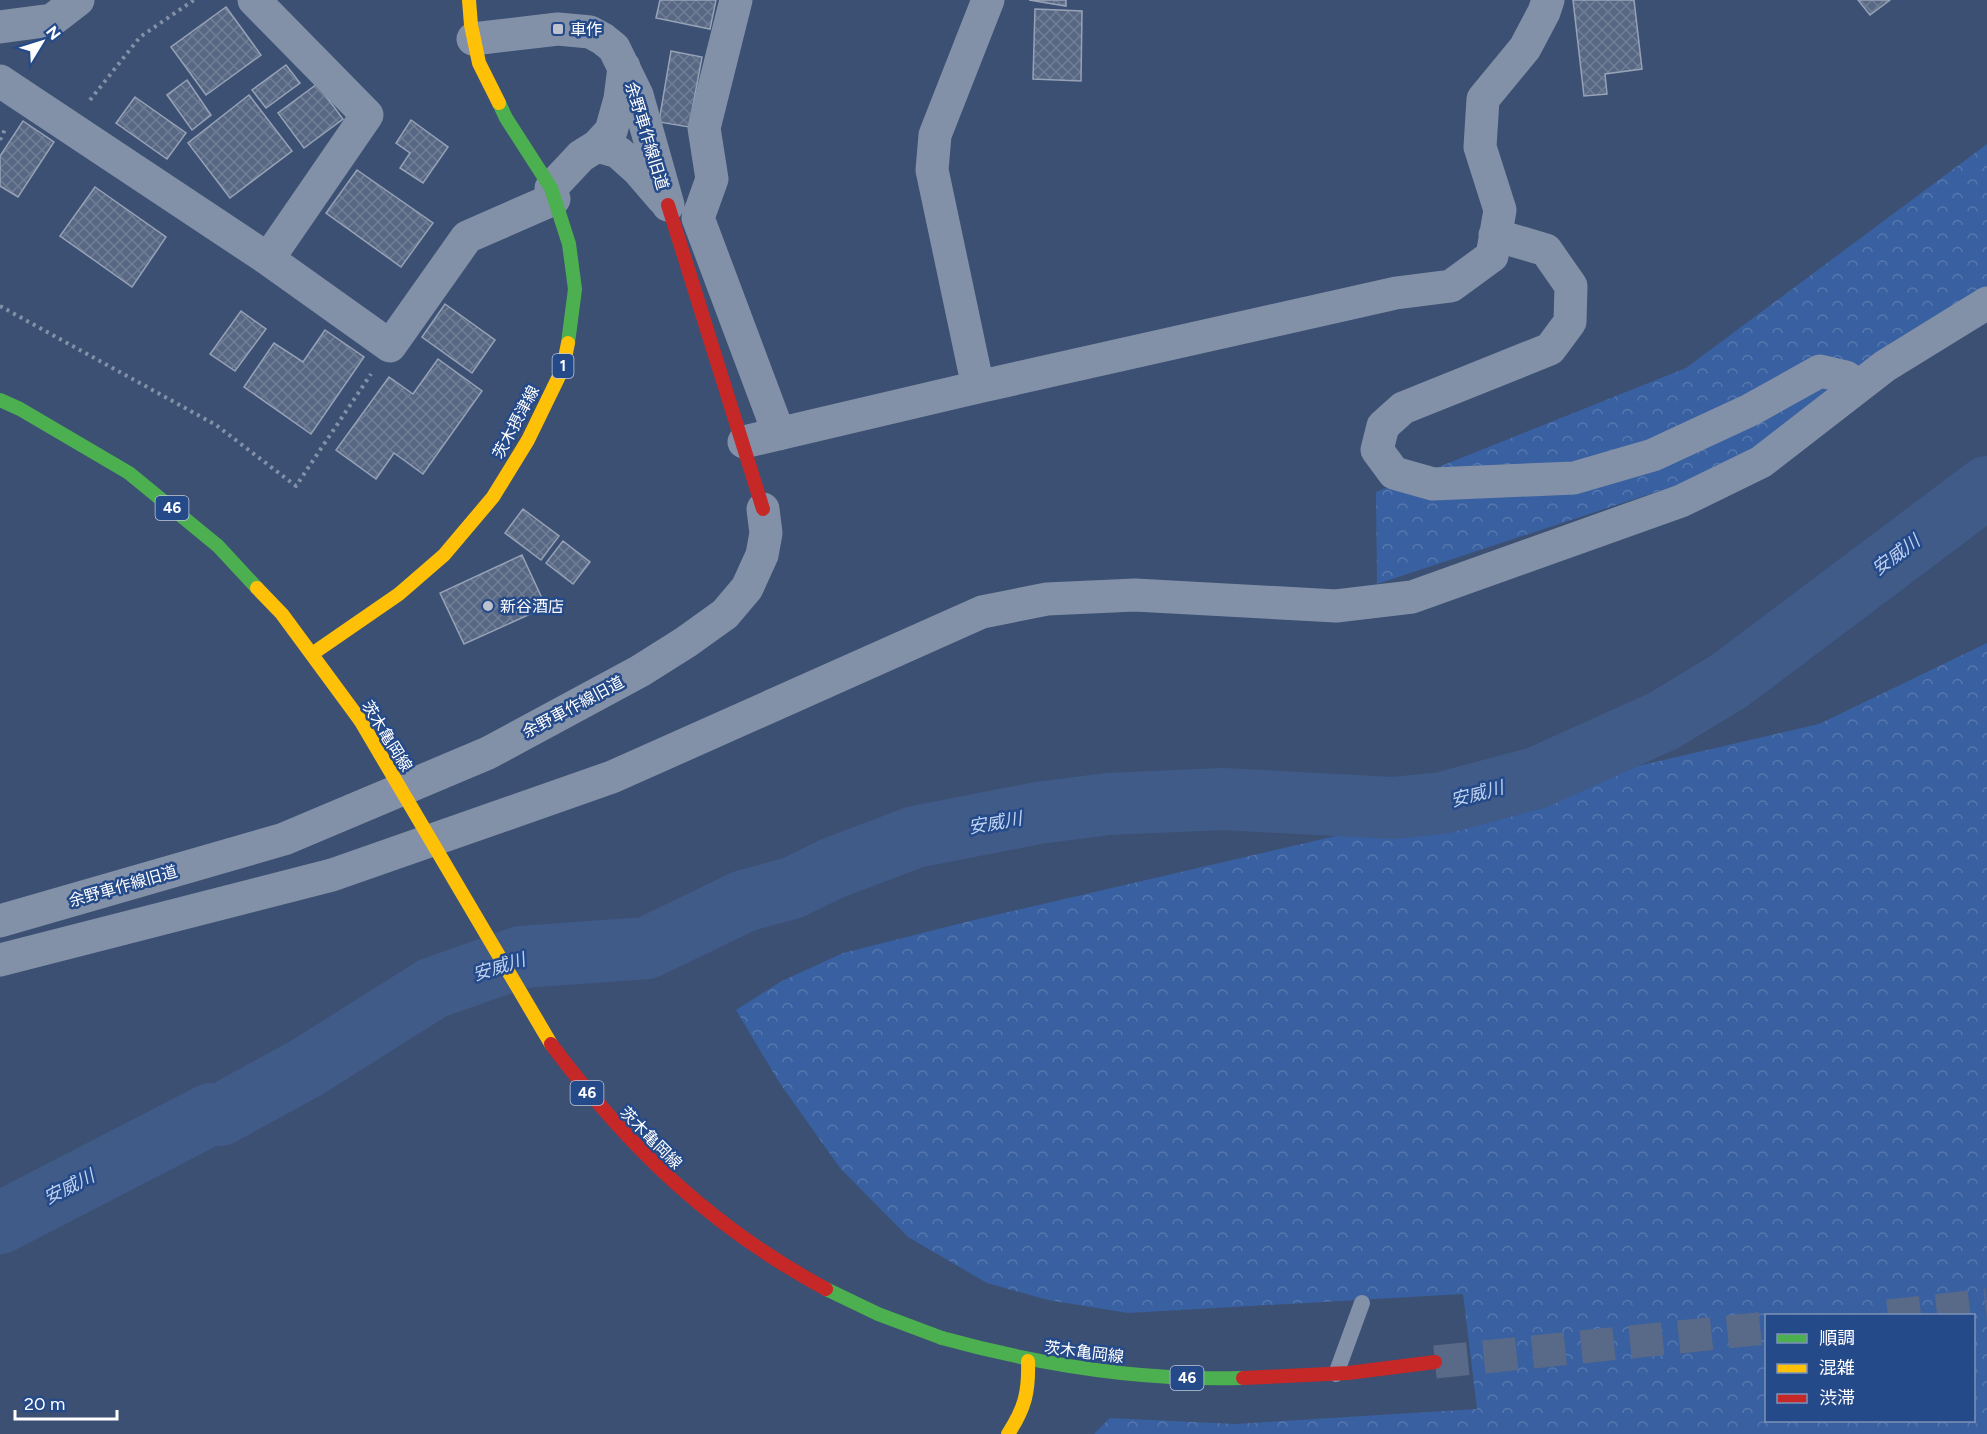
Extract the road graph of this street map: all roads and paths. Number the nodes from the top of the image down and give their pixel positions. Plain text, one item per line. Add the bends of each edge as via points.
1 (78, 0) edge
2 (194, 0) edge
3 (254, 0) edge
4 (469, 0) edge
5 (736, 0) edge
6 (988, 0) edge
7 (1548, 0) edge
8 (0, 27) edge
9 (473, 39) junction
10 (624, 66) junction
11 (0, 81) edge
12 (69, 127) junction
13 (597, 146) junction
14 (553, 193) junction
15 (668, 205) junction
16 (1495, 236) junction
17 (268, 259) junction
18 (1987, 303) edge
19 (0, 306) edge
20 (390, 346) junction
21 (1859, 386) junction
22 (978, 387) junction
23 (0, 400) edge
24 (779, 434) junction
25 (744, 442) junction
26 (763, 509) joint
27 (312, 654) junction
28 (0, 921) edge
29 (0, 960) edge
30 (1362, 1303) dead end
31 (1028, 1361) junction
32 (1435, 1362) tunnel mouth
33 (1336, 1374) junction
34 (1008, 1434) edge

1 - 8 street via 52,20
2 - 12 path via 140,37
3 - 17 street via 367,115
4 - 9 main road, 茨木摂津線 / 1
5 - 24 street via 704,128 712,178 698,218
6 - 22 street via 935,135 932,170
7 - 16 street via 1525,48 1483,99 1480,147 1500,210
9 - 10 street, 余野車作線旧道 via 558,29 590,32 614,48
9 - 14 main road, 茨木摂津線 / 1 via 479,63 506,118
10 - 13 street, 余野車作線旧道 via 620,99 610,131
10 - 15 street, 余野車作線旧道 via 637,95
11 - 12 street
12 - 17 street
13 - 14 street, 余野車作線旧道 via 581,156
13 - 15 street, 余野車作線旧道 via 618,152
14 - 20 street via 467,237
14 - 27 main road, 茨木摂津線 / 1 via 568,244 575,289 562,368 528,440 493,497 444,555 399,594
15 - 25 main road, 余野車作線旧道
16 - 21 street via 1546,250 1571,286 1570,322 1550,349 1403,408 1383,426 1377,450 1394,473 1433,484 1574,478 1653,455 1750,410 1820,371 1846,377
16 - 22 street via 1492,256 1451,286 1396,293
17 - 20 street
18 - 21 street
19 - 20 path via 216,424 296,486
21 - 29 street via 1761,462 1681,501 1412,597 1336,606 1135,595 1047,598 981,612 601,781 332,875
22 - 24 street
23 - 27 main road, 茨木亀岡線 / 46 via 129,473 218,546 282,614
24 - 25 street
25 - 26 main road, 余野車作線旧道
26 - 28 street, 余野車作線旧道 via 766,533 762,555 747,588 725,614 640,670 488,753 284,839
27 - 31 main road, 茨木亀岡線 / 46, bridge via 360,720 545,1036 580,1085 639,1152 675,1186 754,1247 840,1297 942,1338
30 - 33 lane
31 - 33 main road, 茨木亀岡線 / 46 via 1160,1377 1234,1379
31 - 34 main road via 1029,1392 1022,1413
32 - 33 main road, 茨木亀岡線 / 46

